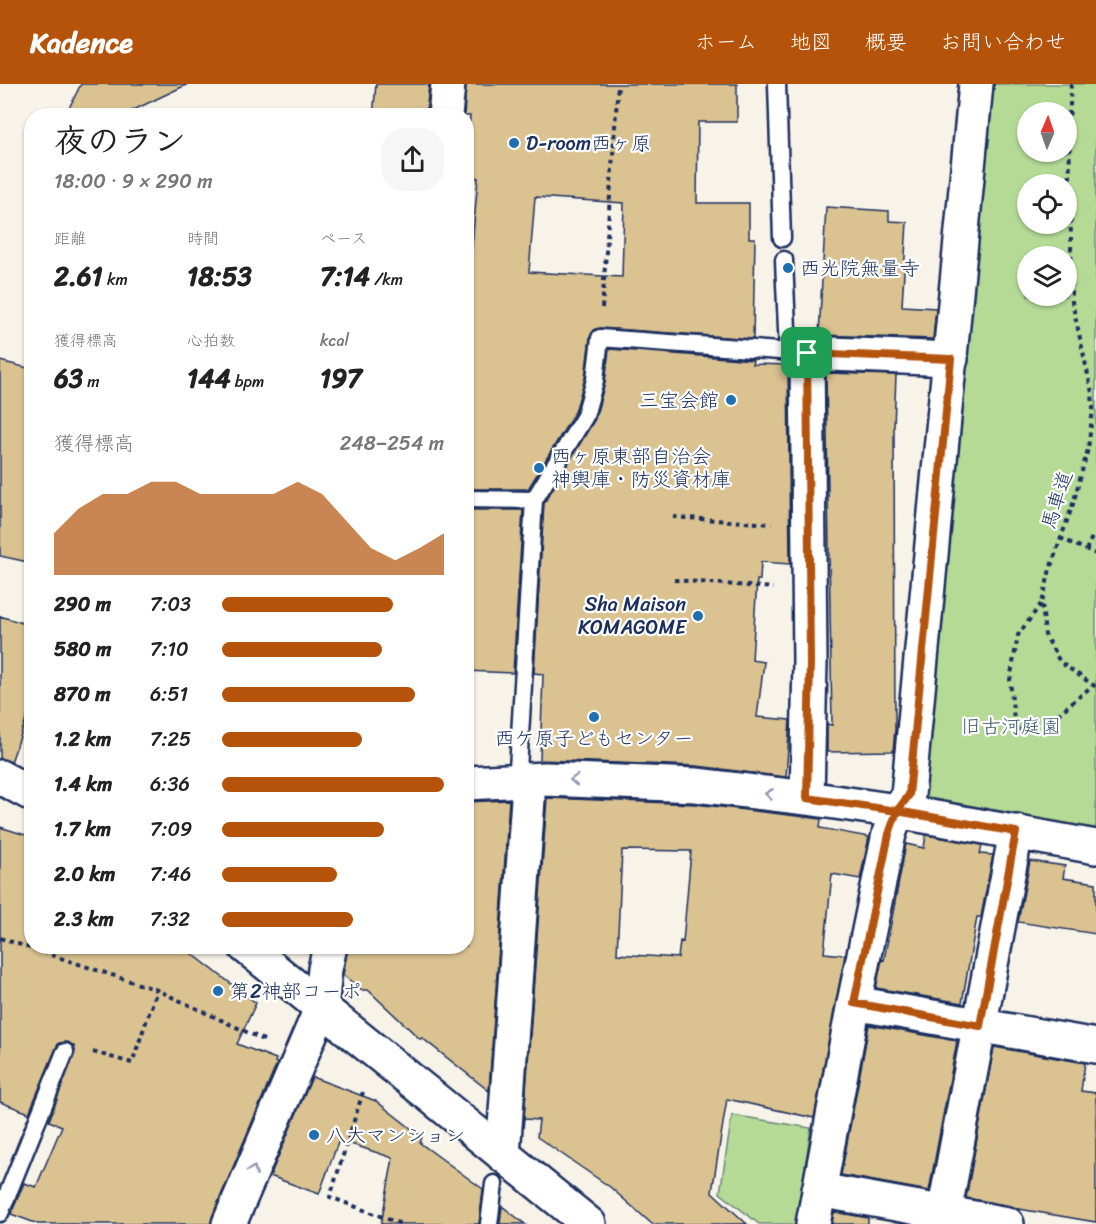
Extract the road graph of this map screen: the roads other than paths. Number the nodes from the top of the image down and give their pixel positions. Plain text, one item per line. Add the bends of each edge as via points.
1 (448, 84) edge
2 (777, 84) edge
3 (976, 84) edge
4 (446, 108) edge
5 (782, 238) dead end
6 (784, 260) dead end
7 (798, 353) junction
8 (951, 359) junction
9 (474, 499) edge
10 (534, 500) junction
11 (0, 777) edge
12 (525, 781) junction
13 (474, 783) edge
14 (24, 790) edge
15 (807, 798) junction
16 (897, 811) junction
17 (1016, 832) junction
18 (1096, 847) edge
19 (255, 954) edge
20 (328, 954) edge
21 (854, 1003) junction
22 (321, 1008) junction
23 (980, 1026) junction
24 (1096, 1046) edge
25 (65, 1052) road end
26 (499, 1169) junction
27 (819, 1190) junction
28 (0, 1213) edge
29 (239, 1217) edge
30 (943, 1218) edge
31 (489, 1224) edge
32 (589, 1224) edge
33 (813, 1224) edge
34 (1007, 1224) edge

1 - 4 street
2 - 5 lane
3 - 8 street
6 - 7 lane
7 - 8 street
7 - 10 lane via 600,338 595,380 585,416
7 - 15 street via 810,591
8 - 16 street via 909,795
9 - 10 lane
10 - 12 lane via 518,770
11 - 14 street
12 - 13 street
15 -> 12 street via 696,785
12 - 26 street via 528,799
15 - 16 street
16 - 17 street
16 - 21 street
17 - 18 street
17 - 23 street
19 - 22 street
20 - 22 street
21 - 23 street
21 - 27 street
22 - 26 street
29 -> 22 street
23 - 24 street
23 - 30 street
25 - 28 lane
26 - 31 lane
26 - 32 street
27 - 30 street
27 - 33 street
30 - 34 street

